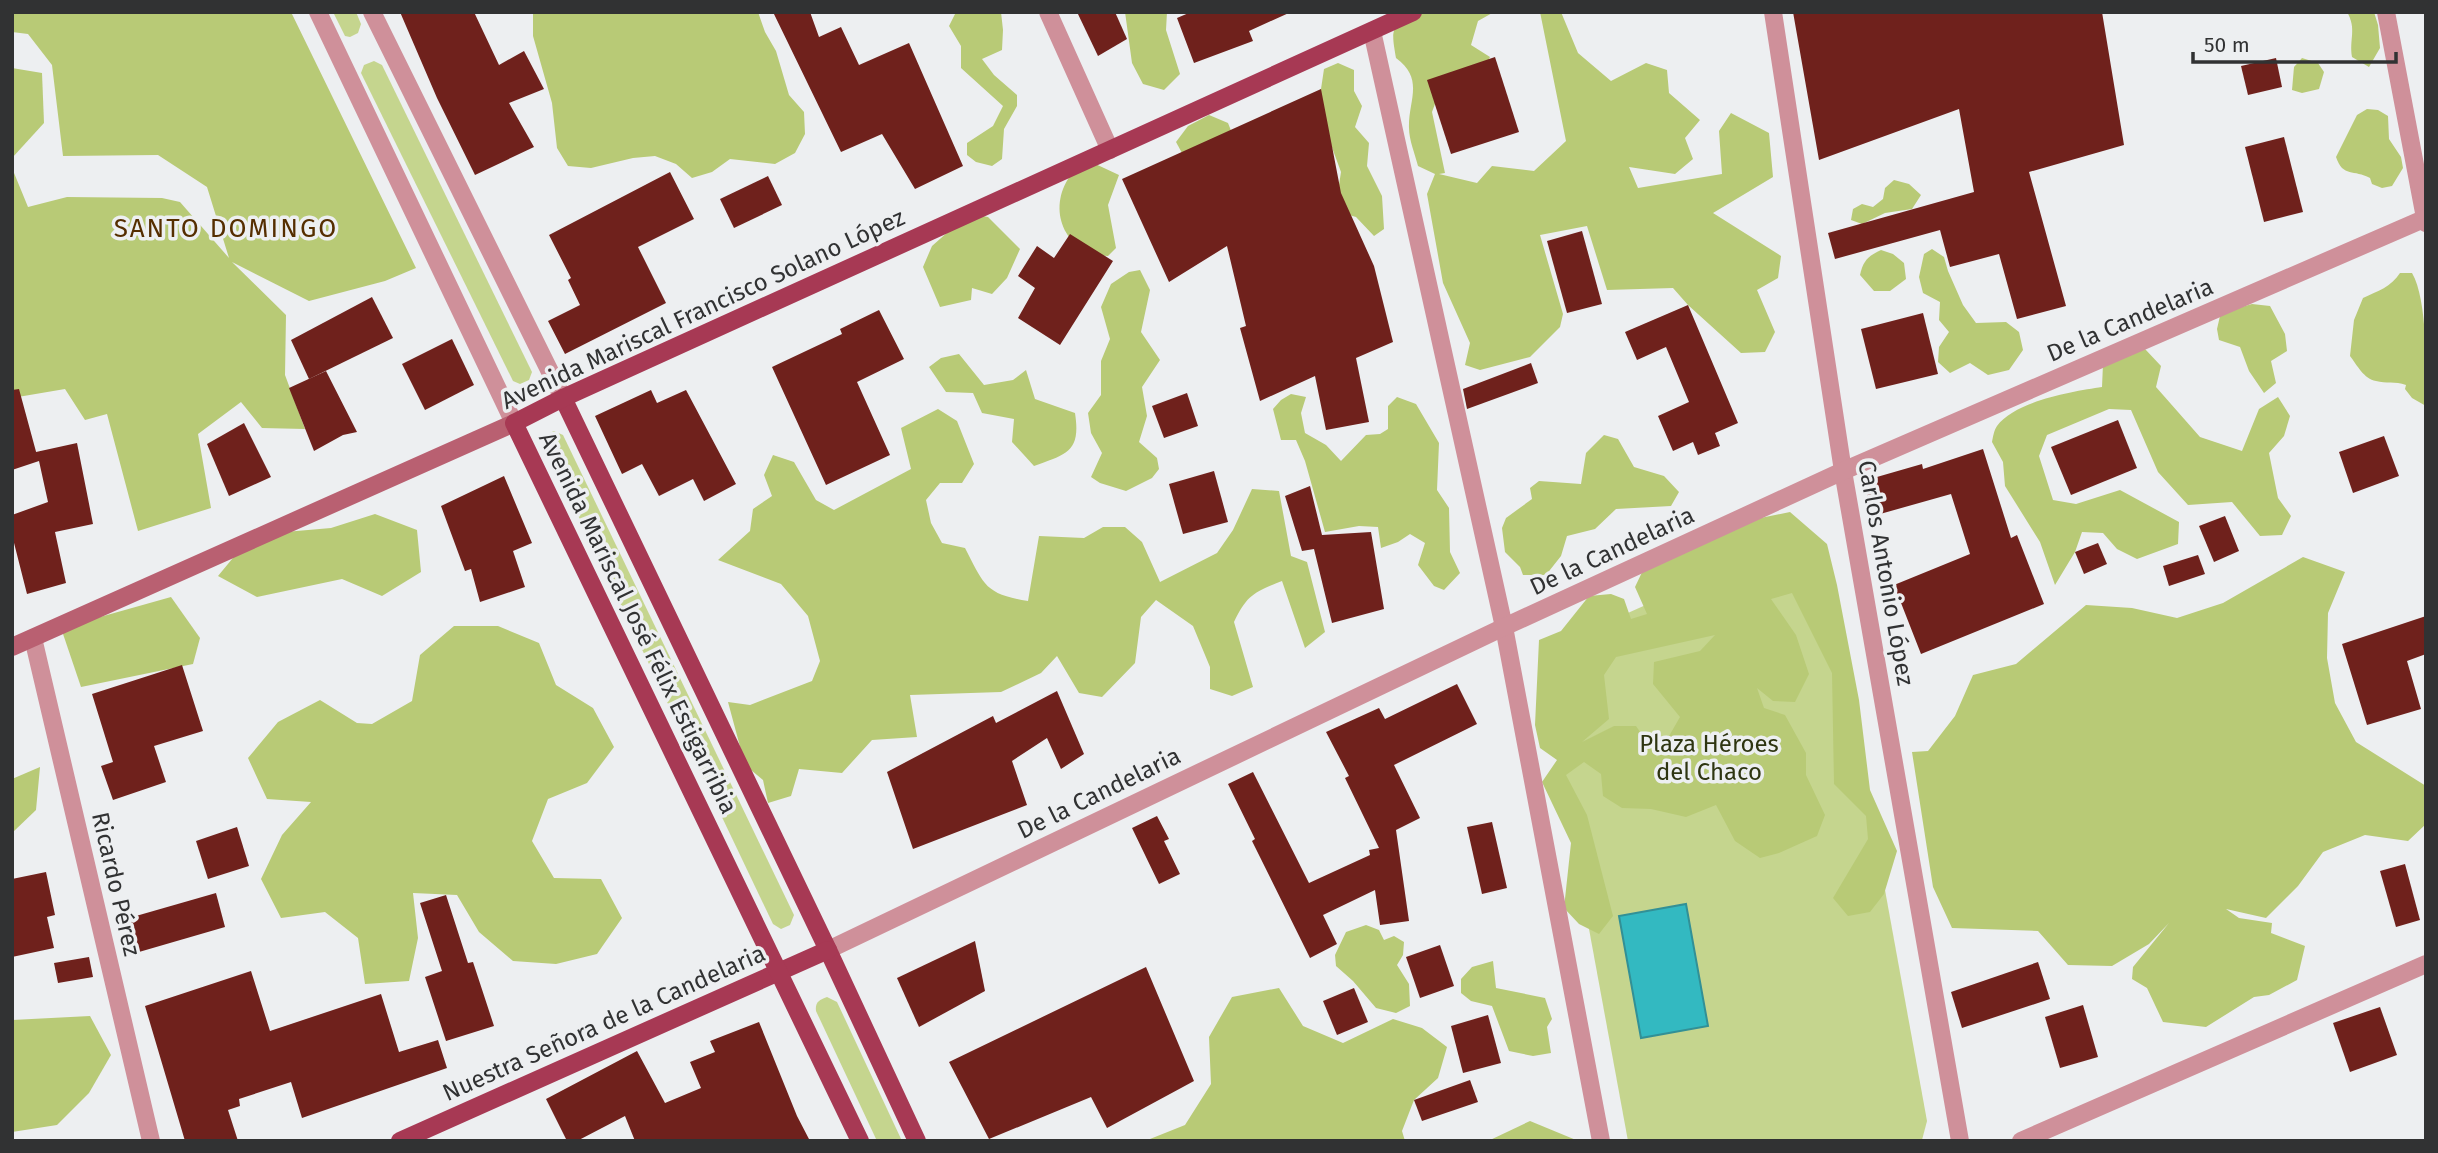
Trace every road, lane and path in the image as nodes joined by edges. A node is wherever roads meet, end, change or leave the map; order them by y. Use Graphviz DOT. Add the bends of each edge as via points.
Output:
graph roads {
  1 [pos="318,12"];
  2 [pos="372,12"];
  3 [pos="1048,12"];
  4 [pos="1413,12"];
  5 [pos="1773,12"];
  6 [pos="2386,12"];
  7 [pos="1372,31"];
  8 [pos="1110,150"];
  9 [pos="2425,220"];
  10 [pos="563,398"];
  11 [pos="514,423"];
  12 [pos="1843,471"];
  13 [pos="1504,627"];
  14 [pos="33,638"];
  15 [pos="12,648"];
  16 [pos="828,950"];
  17 [pos="2426,964"];
  18 [pos="780,972"];
  19 [pos="150,1141"];
  20 [pos="400,1141"];
  21 [pos="860,1141"];
  22 [pos="917,1141"];
  23 [pos="1601,1141"];
  24 [pos="1960,1141"];
  25 [pos="2021,1141"];
  1 -- 11 [label="street, Avenida Mariscal José Félix Estigarribia"];
  2 -- 10 [label="street, Avenida Mariscal José Félix Estigarribia"];
  3 -- 8 [label="street"];
  4 -- 7 [label="main road, Avenida Mariscal Francisco Solano López"];
  5 -- 12 [label="street, Carlos Antonio López"];
  6 -- 9 [label="street"];
  7 -- 8 [label="main road, Avenida Mariscal Francisco Solano López"];
  7 -- 13 [label="street"];
  8 -- 10 [label="main road, Avenida Mariscal Francisco Solano López"];
  9 -- 12 [label="street, De la Candelaria"];
  10 -- 11 [label="main road, Avenida Mariscal Francisco Solano López"];
  10 -- 16 [label="main road"];
  11 -- 14 [label="street, Avenida Mariscal Francisco Solano López"];
  11 -- 18 [label="main road, Avenida Mariscal José Félix Estigarribia"];
  12 -- 13 [label="street, De la Candelaria"];
  12 -- 24 [label="street, Carlos Antonio López"];
  13 -- 16 [label="street, De la Candelaria"];
  13 -- 23 [label="street"];
  14 -- 15 [label="street, Avenida Mariscal Francisco Solano López"];
  14 -- 19 [label="street, Ricardo Pérez"];
  16 -- 18 [label="main road, Nuestra Señora de la Candelaria"];
  16 -- 22 [label="main road"];
  17 -- 25 [label="street"];
  18 -- 20 [label="main road, Nuestra Señora de la Candelaria"];
  18 -- 21 [label="main road, Avenida Mariscal José Félix Estigarribia"];
}
